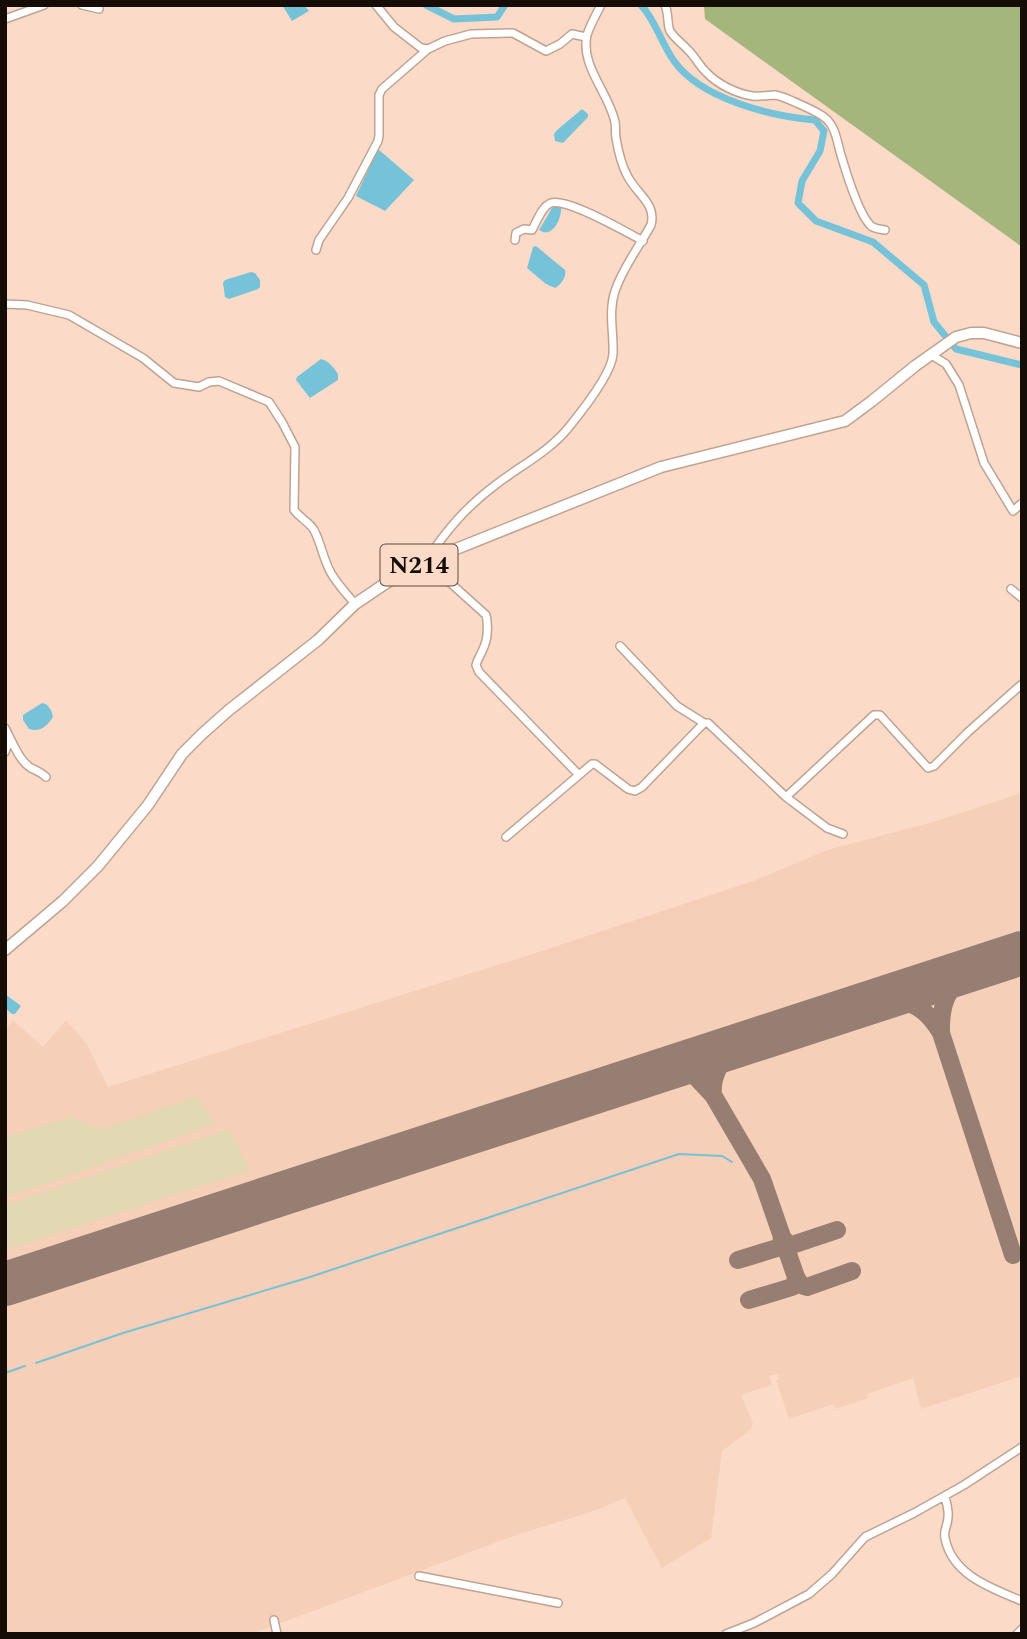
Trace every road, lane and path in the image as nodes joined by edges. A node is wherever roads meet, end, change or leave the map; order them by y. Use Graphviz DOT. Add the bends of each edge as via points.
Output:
graph roads {
  1 [pos="44,5"];
  2 [pos="82,5"];
  3 [pos="376,5"];
  4 [pos="601,5"];
  5 [pos="665,5"];
  6 [pos="99,9"];
  7 [pos="5,19"];
  8 [pos="586,37"];
  9 [pos="428,49"];
  10 [pos="885,230"];
  11 [pos="515,240"];
  12 [pos="643,241"];
  13 [pos="316,250"];
  14 [pos="5,304"];
  15 [pos="1022,343"];
  16 [pos="935,351"];
  17 [pos="1022,503"];
  18 [pos="426,561"];
  19 [pos="1011,589"];
  20 [pos="1022,598"];
  21 [pos="355,604"];
  22 [pos="620,646"];
  23 [pos="1022,684"];
  24 [pos="704,723"];
  25 [pos="5,729"];
  26 [pos="10,738"];
  27 [pos="5,752"];
  28 [pos="579,775"];
  29 [pos="47,777"];
  30 [pos="786,797"];
  31 [pos="843,834"];
  32 [pos="506,837"];
  33 [pos="5,950"];
  34 [pos="1022,1447"];
  35 [pos="945,1496"];
  36 [pos="419,1576"];
  37 [pos="1022,1601"];
  38 [pos="558,1603"];
  39 [pos="274,1620"];
  40 [pos="1022,1629"];
  41 [pos="277,1634"];
  42 [pos="726,1634"];
  43 [pos="1017,1634"];
  1 -- 7 [label="street"];
  2 -- 6 [label="street"];
  3 -- 9 [label="street" via="394,27"];
  4 -- 8 [label="street"];
  5 -- 10 [label="street" via="671,32 714,79 751,96 785,97 825,117 864,214 875,229"];
  8 -- 9 [label="street" via="572,34 546,51 513,33 471,34"];
  8 -- 12 [label="street" via="589,62 615,121 625,172 652,209 653,219"];
  9 -- 13 [label="street" via="382,89 378,141"];
  11 -- 12 [label="street" via="516,233 533,230 545,207 553,202 590,213"];
  12 -- 18 [label="street" via="615,291 613,355 606,376 559,439 479,498 447,529"];
  14 -- 21 [label="street" via="69,315 143,358 174,383 199,387 219,381 269,402 295,447 294,510 311,526 332,576"];
  15 -- 16 [label="highway, N214" via="971,333"];
  16 -- 17 [label="street" via="959,385 984,463 1013,511"];
  16 -- 18 [label="highway, N214" via="845,421 661,467"];
  18 -- 21 [label="highway, N214"];
  18 -- 28 [label="street" via="486,615 486,643 476,665 480,673"];
  19 -- 20 [label="street"];
  21 -- 33 [label="highway, N214" via="202,734 98,866"];
  22 -- 24 [label="street" via="677,706"];
  23 -- 30 [label="street" via="934,766 928,768 880,715 874,715"];
  24 -- 28 [label="street" via="635,791 595,764"];
  24 -- 30 [label="street"];
  25 -- 26 [label="street"];
  26 -- 27 [label="street"];
  26 -- 29 [label="street" via="28,766"];
  28 -- 32 [label="street"];
  30 -- 31 [label="street" via="827,828"];
  34 -- 35 [label="street"];
  35 -- 37 [label="street" via="944,1536 962,1571"];
  35 -- 42 [label="street" via="865,1537 809,1594"];
  36 -- 38 [label="street"];
  39 -- 41 [label="street"];
  40 -- 43 [label="street"];
}
